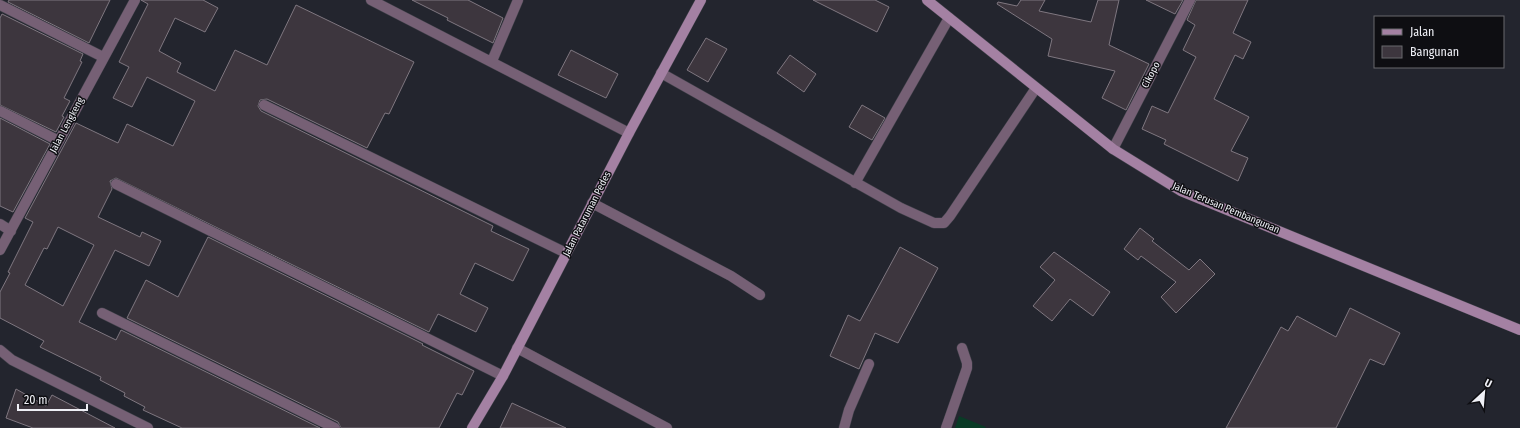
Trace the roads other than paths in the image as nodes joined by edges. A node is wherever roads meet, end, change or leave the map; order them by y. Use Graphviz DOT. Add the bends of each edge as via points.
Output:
graph roads {
  1 [pos="135,0"];
  2 [pos="371,0"];
  3 [pos="518,0"];
  4 [pos="701,0"];
  5 [pos="927,0"];
  6 [pos="1190,0"];
  7 [pos="385,3"];
  8 [pos="0,5"];
  9 [pos="949,18"];
  10 [pos="103,57"];
  11 [pos="492,61"];
  12 [pos="661,73"];
  13 [pos="1036,88"];
  14 [pos="264,105"];
  15 [pos="0,111"];
  16 [pos="629,133"];
  17 [pos="58,141"];
  18 [pos="1113,149"];
  19 [pos="855,183"];
  20 [pos="116,184"];
  21 [pos="592,203"];
  22 [pos="0,224"];
  23 [pos="11,231"];
  24 [pos="0,250"];
  25 [pos="566,253"];
  26 [pos="760,295"];
  27 [pos="102,313"];
  28 [pos="1520,330"];
  29 [pos="517,348"];
  30 [pos="962,348"];
  31 [pos="0,350"];
  32 [pos="869,364"];
  33 [pos="503,376"];
  34 [pos="148,428"];
  35 [pos="335,428"];
  36 [pos="472,428"];
  37 [pos="667,428"];
  38 [pos="844,428"];
  39 [pos="946,428"];
  1 -- 10 [label="street, Jalan Lengkeng"];
  2 -- 7 [label="street"];
  3 -- 11 [label="street"];
  4 -- 12 [label="street, Jalan Pataruman Pedes"];
  5 -- 9 [label="street, Jalan Terusan Pembangunan"];
  6 -- 18 [label="street, Cikopo"];
  7 -- 11 [label="street"];
  8 -- 10 [label="street"];
  9 -- 13 [label="street, Jalan Terusan Pembangunan"];
  9 -- 19 [label="street"];
  10 -- 17 [label="street, Jalan Lengkeng"];
  11 -- 16 [label="street"];
  12 -- 16 [label="street, Jalan Pataruman Pedes"];
  12 -- 19 [label="street"];
  13 -- 18 [label="street, Jalan Terusan Pembangunan"];
  13 -- 19 [label="street" via="944,223 934,223"];
  14 -- 25 [label="street"];
  15 -- 17 [label="street"];
  16 -- 21 [label="street, Jalan Pataruman Pedes"];
  17 -- 23 [label="street, Jalan Lengkeng"];
  18 -- 28 [label="street, Jalan Terusan Pembangunan" via="1180,191"];
  20 -- 33 [label="street"];
  21 -- 25 [label="street, Jalan Pataruman Pedes"];
  21 -- 26 [label="street" via="731,276"];
  22 -- 23 [label="street"];
  23 -- 24 [label="street, Jalan Lengkeng"];
  25 -- 29 [label="street, Jalan Pataruman Pedes"];
  27 -- 35 [label="street"];
  29 -- 33 [label="street, Jalan Pataruman Pedes"];
  29 -- 37 [label="street"];
  30 -- 39 [label="street" via="968,363 967,368"];
  31 -- 34 [label="street" via="12,360"];
  32 -- 38 [label="street"];
  33 -- 36 [label="street, Jalan Pataruman Pedes"];
}
